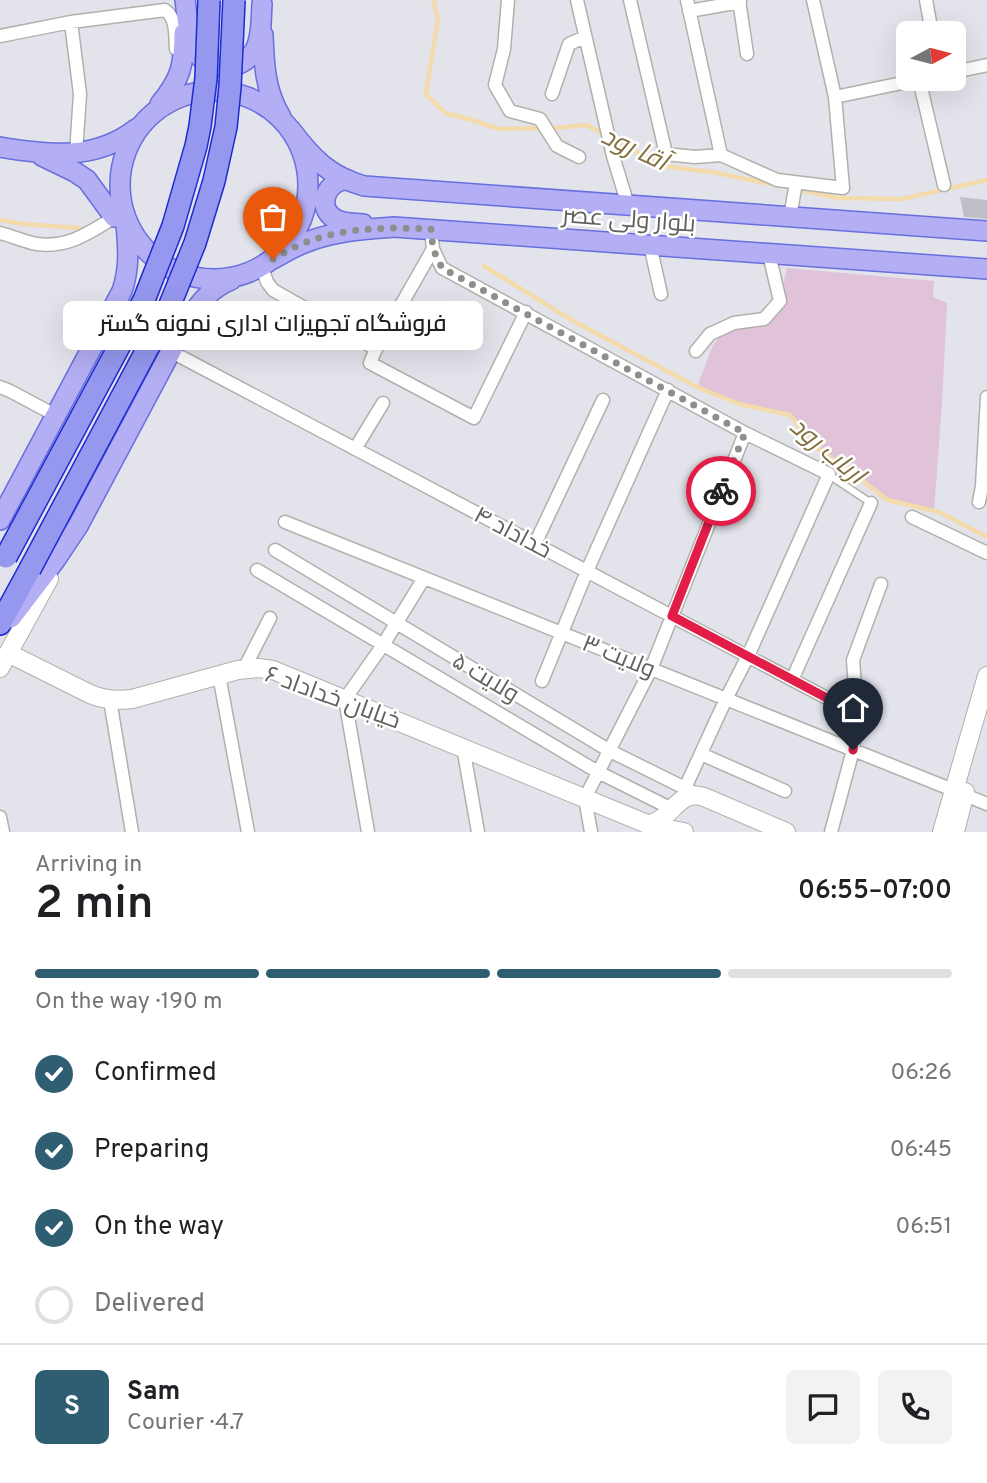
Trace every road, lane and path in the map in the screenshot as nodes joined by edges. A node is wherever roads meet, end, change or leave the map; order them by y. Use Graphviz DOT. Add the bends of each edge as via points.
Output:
graph roads {
  1 [pos="185,0"];
  2 [pos="209,0"];
  3 [pos="234,0"];
  4 [pos="508,0"];
  5 [pos="577,0"];
  6 [pos="630,0"];
  7 [pos="813,0"];
  8 [pos="926,0"];
  9 [pos="739,1"];
  10 [pos="262,2"];
  11 [pos="688,5"];
  12 [pos="930,21"];
  13 [pos="71,22"];
  14 [pos="0,36"];
  15 [pos="585,37"];
  16 [pos="747,54"];
  17 [pos="987,65"];
  18 [pos="966,69"];
  19 [pos="178,79"];
  20 [pos="896,84"];
  21 [pos="923,91"];
  22 [pos="552,94"];
  23 [pos="835,97"];
  24 [pos="147,119"];
  25 [pos="288,127"];
  26 [pos="0,147"];
  27 [pos="35,153"];
  28 [pos="76,153"];
  29 [pos="721,155"];
  30 [pos="579,157"];
  31 [pos="348,180"];
  32 [pos="944,185"];
  33 [pos="795,188"];
  34 [pos="628,205"];
  35 [pos="121,215"];
  36 [pos="789,217"];
  37 [pos="394,227"];
  38 [pos="431,229"];
  39 [pos="987,231"];
  40 [pos="0,233"];
  41 [pos="650,245"];
  42 [pos="433,249"];
  43 [pos="769,254"];
  44 [pos="268,263"];
  45 [pos="987,270"];
  46 [pos="242,276"];
  47 [pos="661,294"];
  48 [pos="117,300"];
  49 [pos="526,312"];
  50 [pos="186,323"];
  51 [pos="376,349"];
  52 [pos="170,351"];
  53 [pos="696,351"];
  54 [pos="0,387"];
  55 [pos="668,390"];
  56 [pos="987,397"];
  57 [pos="603,400"];
  58 [pos="383,403"];
  59 [pos="57,416"];
  60 [pos="745,433"];
  61 [pos="355,449"];
  62 [pos="829,474"];
  63 [pos="979,502"];
  64 [pos="871,503"];
  65 [pos="912,517"];
  66 [pos="0,520"];
  67 [pos="285,522"];
  68 [pos="78,526"];
  69 [pos="535,544"];
  70 [pos="275,550"];
  71 [pos="987,553"];
  72 [pos="3,563"];
  73 [pos="257,570"];
  74 [pos="587,571"];
  75 [pos="424,578"];
  76 [pos="881,584"];
  77 [pos="672,616"];
  78 [pos="270,618"];
  79 [pos="0,624"];
  80 [pos="397,624"];
  81 [pos="0,633"];
  82 [pos="562,633"];
  83 [pos="383,645"];
  84 [pos="748,656"];
  85 [pos="4,661"];
  86 [pos="244,669"];
  87 [pos="651,669"];
  88 [pos="219,675"];
  89 [pos="987,676"];
  90 [pos="792,680"];
  91 [pos="542,681"];
  92 [pos="345,699"];
  93 [pos="726,699"];
  94 [pos="110,700"];
  95 [pos="857,714"];
  96 [pos="987,715"];
  97 [pos="463,747"];
  98 [pos="853,750"];
  99 [pos="610,751"];
  100 [pos="701,754"];
  101 [pos="598,772"];
  102 [pos="785,791"];
  103 [pos="693,792"];
  104 [pos="959,792"];
  105 [pos="585,798"];
  106 [pos="987,804"];
  107 [pos="672,809"];
  108 [pos="0,817"];
  109 [pos="651,825"];
  110 [pos="3,832"];
  111 [pos="132,832"];
  112 [pos="248,832"];
  113 [pos="368,832"];
  114 [pos="478,832"];
  115 [pos="591,832"];
  116 [pos="685,832"];
  117 [pos="786,832"];
  118 [pos="831,832"];
  119 [pos="942,832"];
  120 [pos="955,832"];
  1 -- 10 [label="main road" via="196,52 207,63 222,67 245,61 255,49"];
  1 -- 19 [label="main road"];
  2 -- 72 [label="highway, bridge" via="200,126 173,226 144,300"];
  3 -- 79 [label="highway, bridge" via="226,127 195,243 177,291 133,379"];
  4 -- 30 [label="street" via="495,85 510,111 540,119 557,146"];
  5 -- 15 [label="street"];
  6 -- 29 [label="street" via="666,154"];
  7 -- 23 [label="street"];
  8 -- 12 [label="street"];
  9 -- 11 [label="street"];
  9 -- 16 [label="street"];
  10 -- 25 [label="main road" via="265,74 272,100"];
  11 -- 29 [label="street"];
  13 -- 14 [label="street"];
  13 -- 19 [label="street" via="165,10 174,22"];
  13 -- 28 [label="street" via="80,94"];
  15 -- 22 [label="street" via="569,44"];
  15 -- 34 [label="street"];
  17 -- 18 [label="street"];
  19 -- 24 [label="main road"];
  20 -- 23 [label="street"];
  21 -- 32 [label="street"];
  23 -- 33 [label="street" via="843,188"];
  24 -- 25 [label="main road" via="183,96 221,91 257,101"];
  24 -- 28 [label="main road" via="125,138"];
  24 -- 35 [label="main road" via="122,164"];
  25 -- 31 [label="main road, بلوار ولی عصر" via="317,162"];
  25 -- 44 [label="main road" via="306,163 308,198 296,232"];
  26 -- 27 [label="main road"];
  27 -- 28 [label="main road"];
  27 -- 35 [label="main road" via="87,180"];
  29 -- 33 [label="street"];
  31 -- 34 [label="main road, بلوار ولی عصر" via="372,187"];
  31 -- 37 [label="main road" via="335,182 328,190 324,200 329,215 340,221"];
  33 -- 36 [label="street"];
  34 -- 36 [label="main road, بلوار ولی عصر"];
  35 -- 40 [label="street" via="87,235 56,244 37,244"];
  35 -- 46 [label="main road" via="141,245 171,269 206,280"];
  35 -- 48 [label="main road" via="129,253"];
  36 -- 39 [label="main road, بلوار ولی عصر"];
  37 -- 38 [label="main road, بلوار ولی عصر"];
  37 -- 44 [label="main road, بلوار ولی عصر" via="313,240"];
  38 -- 41 [label="main road, بلوار ولی عصر"];
  38 -- 42 [label="street"];
  41 -- 43 [label="main road, بلوار ولی عصر"];
  41 -- 47 [label="street"];
  42 -- 49 [label="street" via="442,268"];
  42 -- 51 [label="street"];
  43 -- 45 [label="main road, بلوار ولی عصر"];
  43 -- 53 [label="street" via="780,301 764,319 734,323 710,334"];
  44 -- 46 [label="main road"];
  44 -- 51 [label="street" via="267,282 272,290"];
  46 -- 50 [label="main road" via="214,288"];
  48 -- 50 [label="main road" via="138,281 163,279 183,296"];
  48 -- 59 [label="main road"];
  49 -- 51 [label="street" via="474,418 370,363"];
  49 -- 55 [label="street"];
  50 -- 52 [label="main road"];
  52 -- 61 [label="street, خداداد ۴"];
  52 -- 68 [label="main road"];
  54 -- 59 [label="street"];
  55 -- 60 [label="street"];
  55 -- 74 [label="street"];
  56 -- 63 [label="street"];
  57 -- 69 [label="street"];
  58 -- 61 [label="street"];
  59 -- 66 [label="main road"];
  60 -- 62 [label="street"];
  60 -- 77 [label="street"];
  61 -- 69 [label="street, خداداد ۴"];
  62 -- 64 [label="lane"];
  62 -- 84 [label="street"];
  64 -- 90 [label="street"];
  65 -- 71 [label="street"];
  67 -- 75 [label="street, ولایت ۳"];
  68 -- 81 [label="main road"];
  68 -- 85 [label="main road"];
  69 -- 74 [label="street, خداداد ۴"];
  70 -- 80 [label="street, ولایت ۵"];
  73 -- 83 [label="street, ولایت ۵"];
  74 -- 77 [label="street, خداداد ۴"];
  74 -- 82 [label="street"];
  75 -- 80 [label="street"];
  75 -- 82 [label="street, ولایت ۳"];
  76 -- 95 [label="street" via="853,660"];
  77 -- 84 [label="street, خداداد ۴"];
  77 -- 87 [label="street"];
  78 -- 86 [label="street"];
  80 -- 83 [label="street"];
  80 -- 99 [label="street, ولایت ۵"];
  82 -- 87 [label="street, ولایت ۳"];
  82 -- 91 [label="street"];
  83 -- 92 [label="street"];
  83 -- 101 [label="street, ولایت ۵"];
  84 -- 90 [label="street, خداداد ۴"];
  84 -- 93 [label="street"];
  85 -- 94 [label="main road, خیابان خداداد ۶"];
  86 -- 88 [label="main road, خیابان خداداد ۶"];
  86 -- 92 [label="main road, خیابان خداداد ۶" via="281,672"];
  87 -- 93 [label="street, ولایت ۳"];
  87 -- 99 [label="street"];
  88 -- 94 [label="main road, خیابان خداداد ۶" via="132,699"];
  88 -- 112 [label="street"];
  89 -- 104 [label="main road"];
  90 -- 95 [label="street, خداداد ۴"];
  92 -- 97 [label="main road, خیابان خداداد ۶"];
  92 -- 113 [label="street"];
  93 -- 98 [label="street, ولایت ۳"];
  93 -- 100 [label="street"];
  94 -- 111 [label="street"];
  95 -- 98 [label="street"];
  96 -- 104 [label="main road"];
  97 -- 105 [label="main road, خیابان خداداد ۶"];
  97 -- 114 [label="street"];
  98 -- 104 [label="street, ولایت ۳"];
  98 -- 118 [label="street"];
  99 -- 101 [label="street"];
  99 -- 103 [label="street, ولایت ۵"];
  100 -- 102 [label="street"];
  100 -- 103 [label="street"];
  101 -- 105 [label="street"];
  101 -- 107 [label="street, ولایت ۵"];
  103 -- 107 [label="main road"];
  103 -- 117 [label="main road"];
  104 -- 106 [label="street, ولایت ۳"];
  104 -- 119 [label="main road"];
  104 -- 120 [label="main road"];
  105 -- 109 [label="main road, خیابان خداداد ۶"];
  105 -- 115 [label="street"];
  107 -- 109 [label="main road"];
  107 -- 116 [label="main road"];
  108 -- 110 [label="street"];
  109 -- 116 [label="main road, خیابان خداداد ۶"];
}
